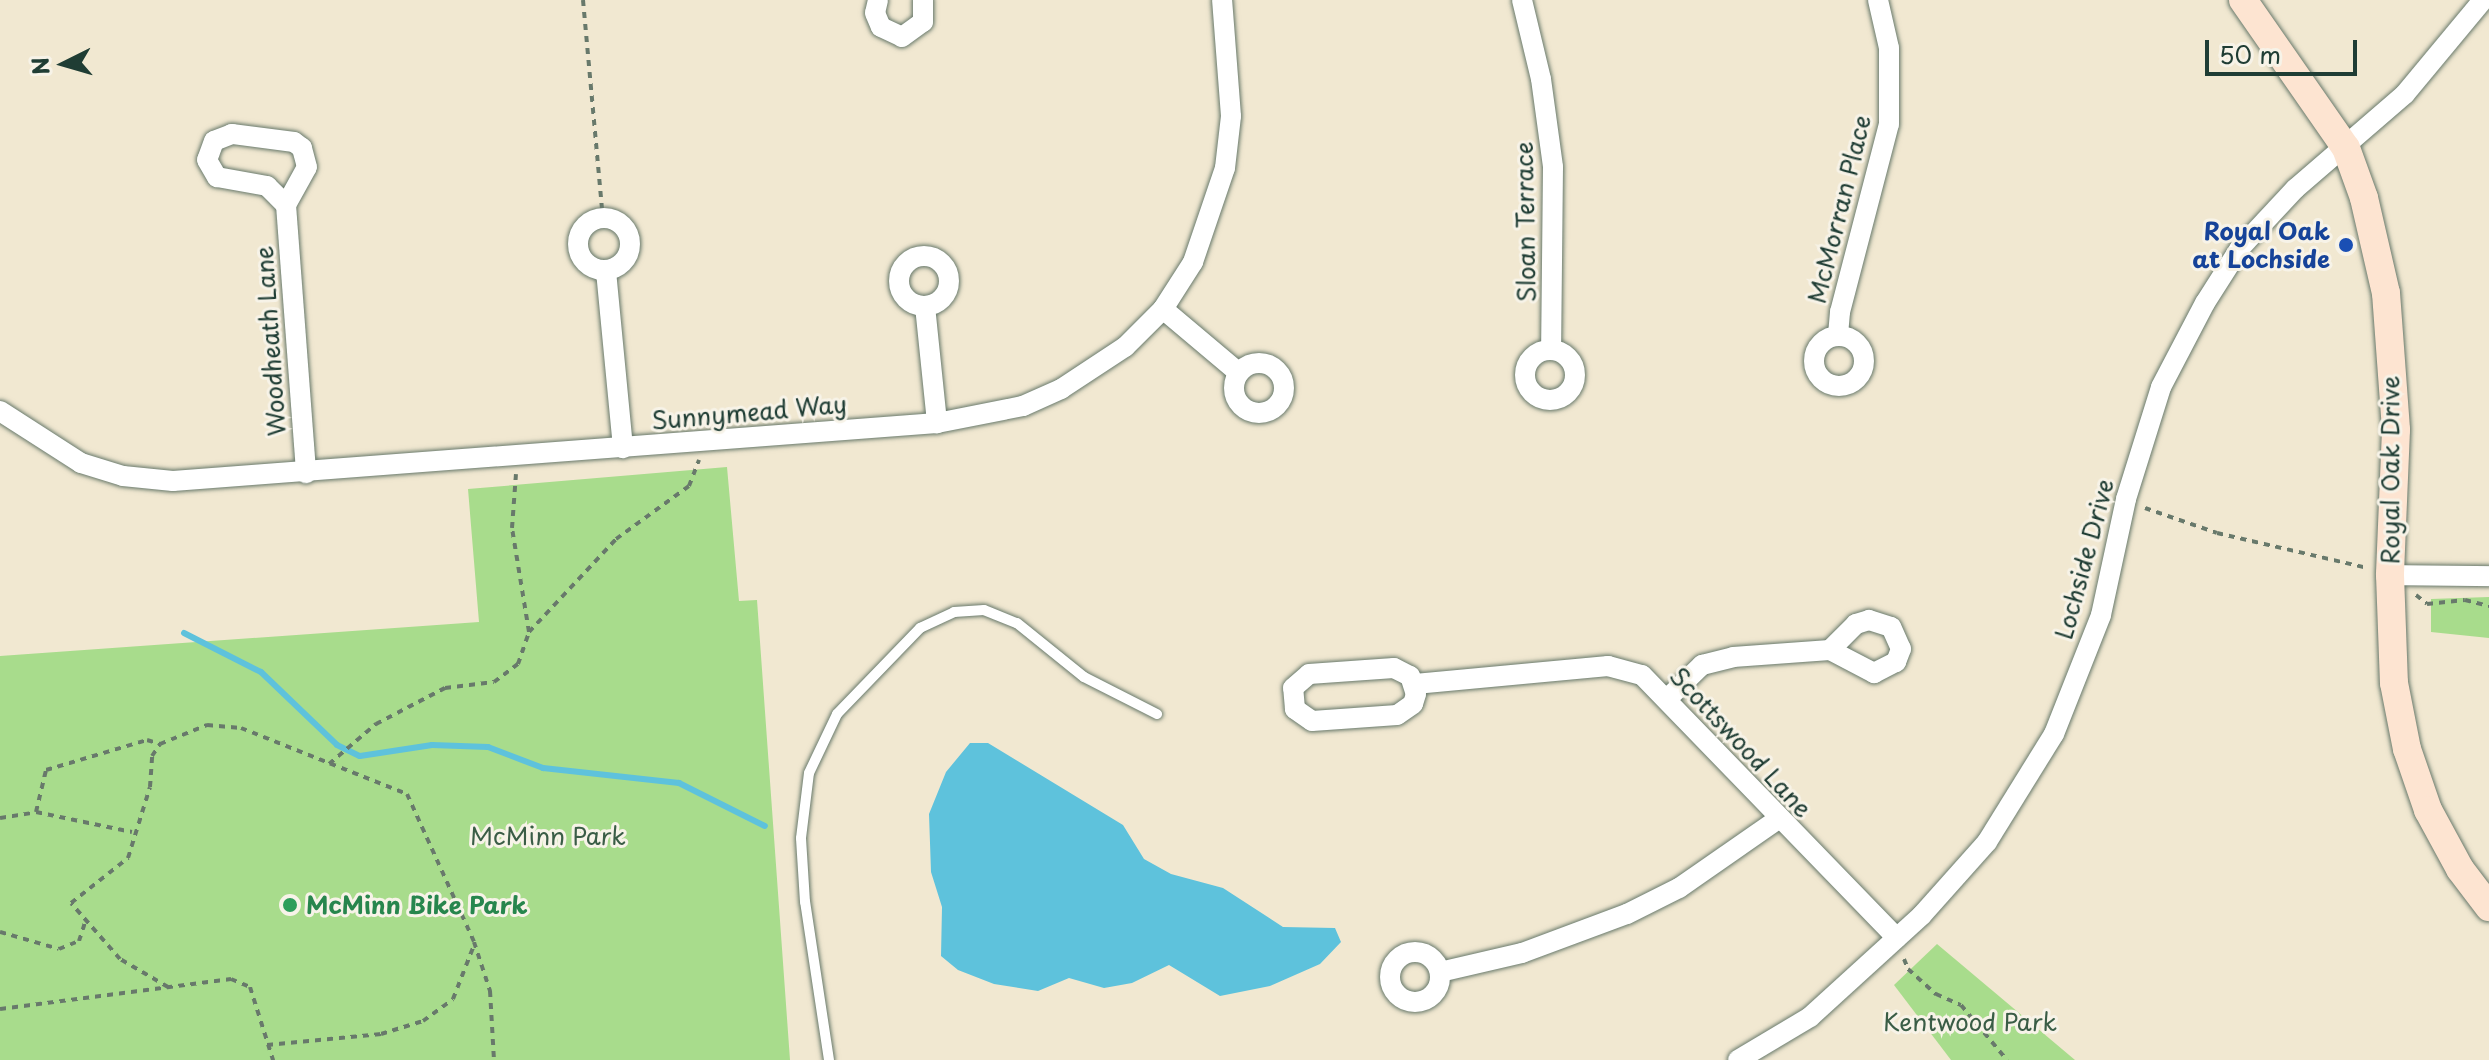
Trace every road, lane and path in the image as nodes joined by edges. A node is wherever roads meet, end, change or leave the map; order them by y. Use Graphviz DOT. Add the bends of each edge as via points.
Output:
graph roads {
  1 [pos="583,0"];
  2 [pos="878,0"];
  3 [pos="923,0"];
  4 [pos="1222,0"];
  5 [pos="1522,0"];
  6 [pos="1878,0"];
  7 [pos="2243,0"];
  8 [pos="2483,0"];
  9 [pos="2346,148"];
  10 [pos="286,205"];
  11 [pos="603,218"];
  12 [pos="606,271"];
  13 [pos="925,306"];
  14 [pos="1163,309"];
  15 [pos="1838,335"];
  16 [pos="1551,350"];
  17 [pos="1239,373"];
  18 [pos="0,411"];
  19 [pos="937,423"];
  20 [pos="700,442"];
  21 [pos="623,448"];
  22 [pos="517,457"];
  23 [pos="306,473"];
  24 [pos="2126,499"];
  25 [pos="2390,575"];
  26 [pos="2489,576"];
  27 [pos="529,632"];
  28 [pos="1830,650"];
  29 [pos="1415,684"];
  30 [pos="1667,699"];
  31 [pos="1157,714"];
  32 [pos="160,744"];
  33 [pos="329,764"];
  34 [pos="36,812"];
  35 [pos="0,818"];
  36 [pos="1777,820"];
  37 [pos="132,832"];
  38 [pos="2489,907"];
  39 [pos="85,922"];
  40 [pos="0,932"];
  41 [pos="1897,938"];
  42 [pos="474,942"];
  43 [pos="1440,972"];
  44 [pos="168,987"];
  45 [pos="0,1009"];
  46 [pos="267,1045"];
  47 [pos="273,1060"];
  48 [pos="494,1060"];
  49 [pos="829,1060"];
  50 [pos="1738,1060"];
  51 [pos="2007,1060"];
  1 -- 11 [label="path"];
  2 -- 3 [label="street" via="875,13 881,27 902,37 923,22"];
  4 -- 14 [label="street, Sunnymead Way" via="1231,116 1225,168 1193,262"];
  5 -- 16 [label="street, Sloan Terrace" via="1541,79 1553,167"];
  6 -- 15 [label="street, McMorran Place" via="1889,48 1889,124"];
  7 -- 9 [label="main road, Royal Oak Drive"];
  8 -- 9 [label="street, Lochside Drive" via="2405,94"];
  9 -- 24 [label="street, Lochside Drive" via="2295,189 2240,248 2205,303 2161,387"];
  9 -- 25 [label="main road, Royal Oak Drive" via="2386,293 2396,430"];
  10 -- 10 [label="street" via="307,167 302,148 294,142 232,134 214,141 207,160 217,177 267,186"];
  10 -- 23 [label="street, Woodheath Lane"];
  11 -- 12 [label="street" via="620,223 630,238 623,263"];
  11 -- 12 [label="street" via="587,224 577,247 591,267"];
  12 -- 21 [label="street"];
  13 -- 19 [label="street"];
  14 -- 17 [label="street"];
  14 -- 19 [label="street, Sunnymead Way" via="1125,347 1061,389 982,418"];
  18 -- 23 [label="street, Sunnymead Way" via="81,463 123,476 173,481"];
  19 -- 20 [label="street, Sunnymead Way"];
  20 -- 21 [label="street, Sunnymead Way"];
  20 -- 27 [label="path" via="698,473 689,486 616,539"];
  21 -- 22 [label="street, Sunnymead Way"];
  22 -- 23 [label="street, Sunnymead Way"];
  22 -- 27 [label="path" via="512,528"];
  24 -- 25 [label="path" via="2187,525"];
  24 -- 41 [label="street, Lochside Drive" via="2101,615 2054,734 1987,842"];
  25 -- 26 [label="street"];
  25 -- 38 [label="main road, Royal Oak Drive" via="2394,683 2407,749 2428,810 2460,869"];
  27 -- 33 [label="path" via="518,664 504,676 482,686 445,688 376,724"];
  28 -- 30 [label="street" via="1733,657 1702,665"];
  29 -- 29 [label="street, Scottswood Lane" via="1394,668 1309,674 1293,688 1292,699 1295,709 1312,721 1397,715 1413,704"];
  29 -- 30 [label="street, Scottswood Lane" via="1608,666 1642,675"];
  30 -- 36 [label="street, Scottswood Lane"];
  31 -- 49 [label="lane" via="1084,677 1017,623 984,610 954,612 920,628 837,714 809,773 801,838 805,902"];
  32 -- 33 [label="path" via="171,736 221,724 288,743"];
  32 -- 34 [label="path" via="147,740 46,770"];
  32 -- 37 [label="path"];
  33 -- 42 [label="path" via="407,794"];
  34 -- 35 [label="path"];
  34 -- 37 [label="path"];
  36 -- 41 [label="street, Scottswood Lane"];
  36 -- 43 [label="street" via="1679,888 1627,914 1522,953"];
  37 -- 39 [label="path" via="128,858 71,903"];
  39 -- 40 [label="path" via="79,941 66,948"];
  39 -- 44 [label="path" via="120,959"];
  41 -- 50 [label="street, Lochside Drive" via="1810,1017"];
  41 -- 51 [label="path" via="1908,969 1936,994 1961,1005"];
  42 -- 46 [label="path" via="453,999 423,1021 381,1034"];
  42 -- 48 [label="path" via="490,991"];
  44 -- 45 [label="path"];
  44 -- 46 [label="path" via="231,979 244,983"];
  46 -- 47 [label="path"];
}
